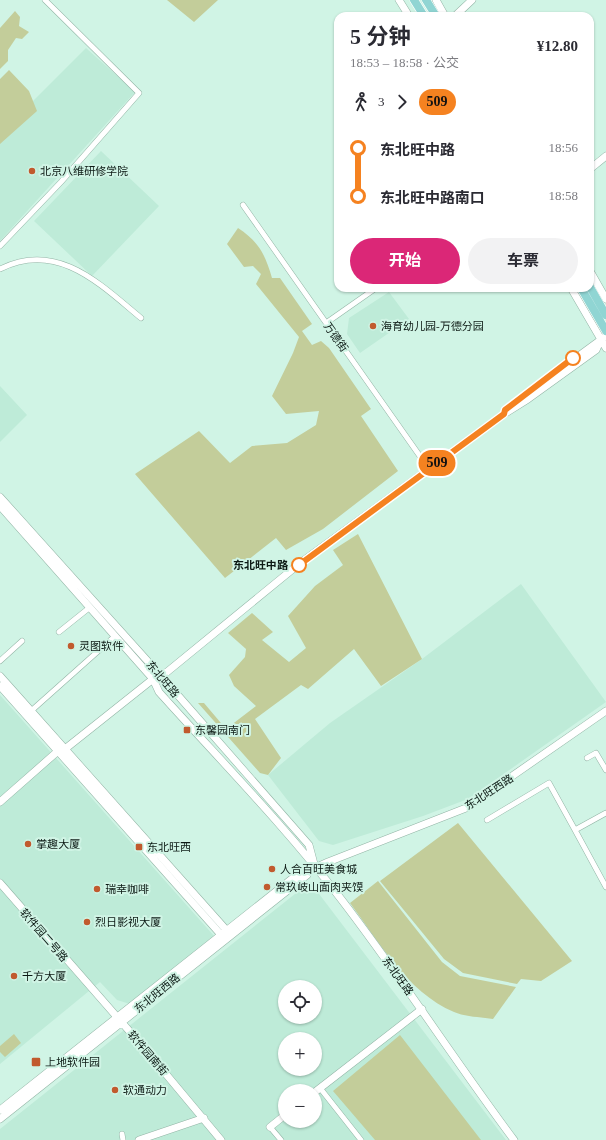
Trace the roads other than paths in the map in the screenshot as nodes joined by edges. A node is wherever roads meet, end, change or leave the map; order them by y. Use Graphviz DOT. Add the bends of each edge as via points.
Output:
graph roads {
  1 [pos="45,0"];
  2 [pos="399,0"];
  3 [pos="414,0"];
  4 [pos="426,0"];
  5 [pos="436,0"];
  6 [pos="472,0"];
  7 [pos="406,12"];
  8 [pos="422,12"];
  9 [pos="434,12"];
  10 [pos="444,12"];
  11 [pos="458,12"];
  12 [pos="606,156"];
  13 [pos="594,165"];
  14 [pos="243,205"];
  15 [pos="0,246"];
  16 [pos="0,269"];
  17 [pos="594,280"];
  18 [pos="594,291"];
  19 [pos="370,292"];
  20 [pos="574,292"];
  21 [pos="583,292"];
  22 [pos="602,300"];
  23 [pos="606,315"];
  24 [pos="141,318"];
  25 [pos="326,324"];
  26 [pos="606,331"];
  27 [pos="603,337"];
  28 [pos="606,348"];
  29 [pos="429,469"];
  30 [pos="0,497"];
  31 [pos="0,506"];
  32 [pos="88,608"];
  33 [pos="59,632"];
  34 [pos="114,637"];
  35 [pos="22,641"];
  36 [pos="0,660"];
  37 [pos="0,676"];
  38 [pos="161,676"];
  39 [pos="153,680"];
  40 [pos="0,686"];
  41 [pos="31,711"];
  42 [pos="606,711"];
  43 [pos="62,750"];
  44 [pos="587,758"];
  45 [pos="606,770"];
  46 [pos="0,802"];
  47 [pos="606,813"];
  48 [pos="486,820"];
  49 [pos="575,830"];
  50 [pos="315,868"];
  51 [pos="0,883"];
  52 [pos="606,887"];
  53 [pos="226,935"];
  54 [pos="422,1009"];
  55 [pos="119,1019"];
  56 [pos="322,1086"];
  57 [pos="322,1096"];
  58 [pos="0,1110"];
  59 [pos="204,1118"];
  60 [pos="0,1119"];
  61 [pos="278,1121"];
  62 [pos="270,1127"];
  63 [pos="122,1134"];
  64 [pos="123,1140"];
  65 [pos="139,1140"];
  66 [pos="221,1140"];
  67 [pos="281,1140"];
  68 [pos="361,1140"];
  69 [pos="514,1140"];
  1 -- 15 [label="street" via="139,93 61,182"];
  2 -- 7 [label="street"];
  3 -- 8 [label="main road"];
  4 -- 9 [label="main road"];
  5 -- 10 [label="street"];
  6 -- 11 [label="street"];
  12 -- 13 [label="street"];
  14 -- 25 [label="street, 万德街"];
  16 -- 24 [label="street" via="27,260 49,260 71,266 89,275"];
  17 -- 22 [label="street"];
  18 -- 22 [label="main road"];
  19 -- 25 [label="street"];
  20 -- 27 [label="street"];
  21 -- 26 [label="main road"];
  22 -- 23 [label="main road"];
  25 -- 29 [label="street, 万德街"];
  27 -- 28 [label="street"];
  27 -- 29 [label="street"];
  29 -- 38 [label="street" via="299,564"];
  30 -- 38 [label="street, 东北旺路"];
  31 -- 32 [label="street, 东北旺路"];
  32 -- 33 [label="street"];
  32 -- 34 [label="street, 东北旺路"];
  34 -- 39 [label="street, 东北旺路"];
  34 -- 41 [label="street"];
  35 -- 36 [label="street"];
  37 -- 41 [label="street"];
  38 -- 39 [label="street"];
  38 -- 50 [label="street, 东北旺路" via="309,845"];
  39 -- 43 [label="street"];
  39 -- 50 [label="street, 东北旺路" via="159,692"];
  40 -- 43 [label="street"];
  41 -- 43 [label="street"];
  42 -- 50 [label="street, 东北旺西路" via="466,808"];
  43 -- 46 [label="street"];
  43 -- 53 [label="street"];
  44 -- 45 [label="street" via="596,753"];
  47 -- 49 [label="street"];
  48 -- 49 [label="street" via="549,783"];
  49 -- 52 [label="street"];
  50 -- 53 [label="street, 东北旺西路"];
  50 -- 54 [label="street, 东北旺路"];
  51 -- 55 [label="street, 软件园二号路"];
  53 -- 55 [label="street, 东北旺西路"];
  54 -- 56 [label="street"];
  54 -- 69 [label="street, 东北旺路" via="475,1088"];
  55 -- 58 [label="street, 东北旺西路"];
  55 -- 59 [label="street, 软件园南街"];
  55 -- 60 [label="street, 东北旺西路"];
  57 -- 68 [label="street"];
  59 -- 65 [label="street"];
  59 -- 66 [label="street, 软件园南街"];
  61 -- 62 [label="street"];
  62 -- 67 [label="street"];
  63 -- 64 [label="street"];
}
